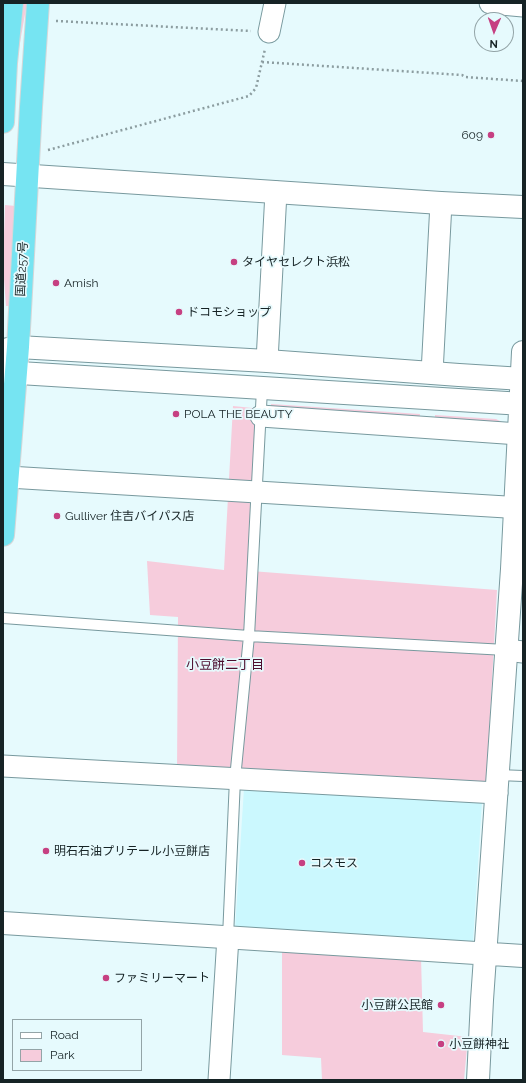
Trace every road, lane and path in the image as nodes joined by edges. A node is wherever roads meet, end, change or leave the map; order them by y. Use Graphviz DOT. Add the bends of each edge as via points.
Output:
graph roads {
  1 [pos="12,3"];
  2 [pos="38,3"];
  3 [pos="275,3"];
  4 [pos="490,3"];
  5 [pos="523,6"];
  6 [pos="52,20"];
  7 [pos="269,32"];
  8 [pos="262,62"];
  9 [pos="5,63"];
  10 [pos="523,81"];
  11 [pos="3,122"];
  12 [pos="44,151"];
  13 [pos="3,174"];
  14 [pos="27,176"];
  15 [pos="276,192"];
  16 [pos="441,203"];
  17 [pos="523,207"];
  18 [pos="11,349"];
  19 [pos="523,352"];
  20 [pos="267,361"];
  21 [pos="10,372"];
  22 [pos="432,373"];
  23 [pos="522,379"];
  24 [pos="262,389"];
  25 [pos="522,404"];
  26 [pos="261,416"];
  27 [pos="519,434"];
  28 [pos="8,477"];
  29 [pos="256,492"];
  30 [pos="519,508"];
  31 [pos="518,532"];
  32 [pos="3,535"];
  33 [pos="3,618"];
  34 [pos="248,636"];
  35 [pos="514,651"];
  36 [pos="3,766"];
  37 [pos="523,776"];
  38 [pos="235,779"];
  39 [pos="498,784"];
  40 [pos="3,923"];
  41 [pos="228,937"];
  42 [pos="486,953"];
  43 [pos="523,956"];
  44 [pos="219,1080"];
  45 [pos="478,1080"];
  1 -- 9 [label="highway"];
  2 -- 14 [label="highway, 国道257号"];
  3 -- 7 [label="street"];
  4 -- 5 [label="street"];
  6 -- 7 [label="path"];
  7 -- 8 [label="path"];
  8 -- 10 [label="path"];
  8 -- 12 [label="path" via="256,88 249,96"];
  9 -- 11 [label="highway"];
  13 -- 14 [label="street"];
  14 -- 15 [label="street"];
  14 -- 18 [label="highway, 国道257号"];
  15 -- 16 [label="street"];
  15 -- 20 [label="street"];
  16 -- 17 [label="street"];
  16 -- 22 [label="street"];
  18 -- 20 [label="street"];
  18 -- 21 [label="highway, 国道257号"];
  19 -- 23 [label="street"];
  20 -- 22 [label="street"];
  21 -- 24 [label="street"];
  21 -- 28 [label="highway, 国道257号"];
  22 -- 23 [label="street"];
  23 -- 25 [label="street"];
  24 -- 25 [label="street"];
  24 -- 26 [label="lane"];
  25 -- 27 [label="street"];
  26 -- 27 [label="street"];
  26 -- 29 [label="lane"];
  27 -- 30 [label="street"];
  28 -- 29 [label="street"];
  28 -- 32 [label="highway, 国道257号"];
  29 -- 30 [label="street"];
  29 -- 34 [label="lane"];
  30 -- 31 [label="street"];
  31 -- 35 [label="street"];
  33 -- 34 [label="lane"];
  34 -- 35 [label="lane"];
  34 -- 38 [label="lane"];
  35 -- 39 [label="street"];
  36 -- 38 [label="street"];
  37 -- 39 [label="lane"];
  38 -- 39 [label="street"];
  38 -- 41 [label="lane"];
  39 -- 42 [label="street"];
  40 -- 41 [label="street"];
  41 -- 42 [label="street"];
  41 -- 44 [label="street"];
  42 -- 43 [label="street"];
  42 -- 45 [label="street"];
}
